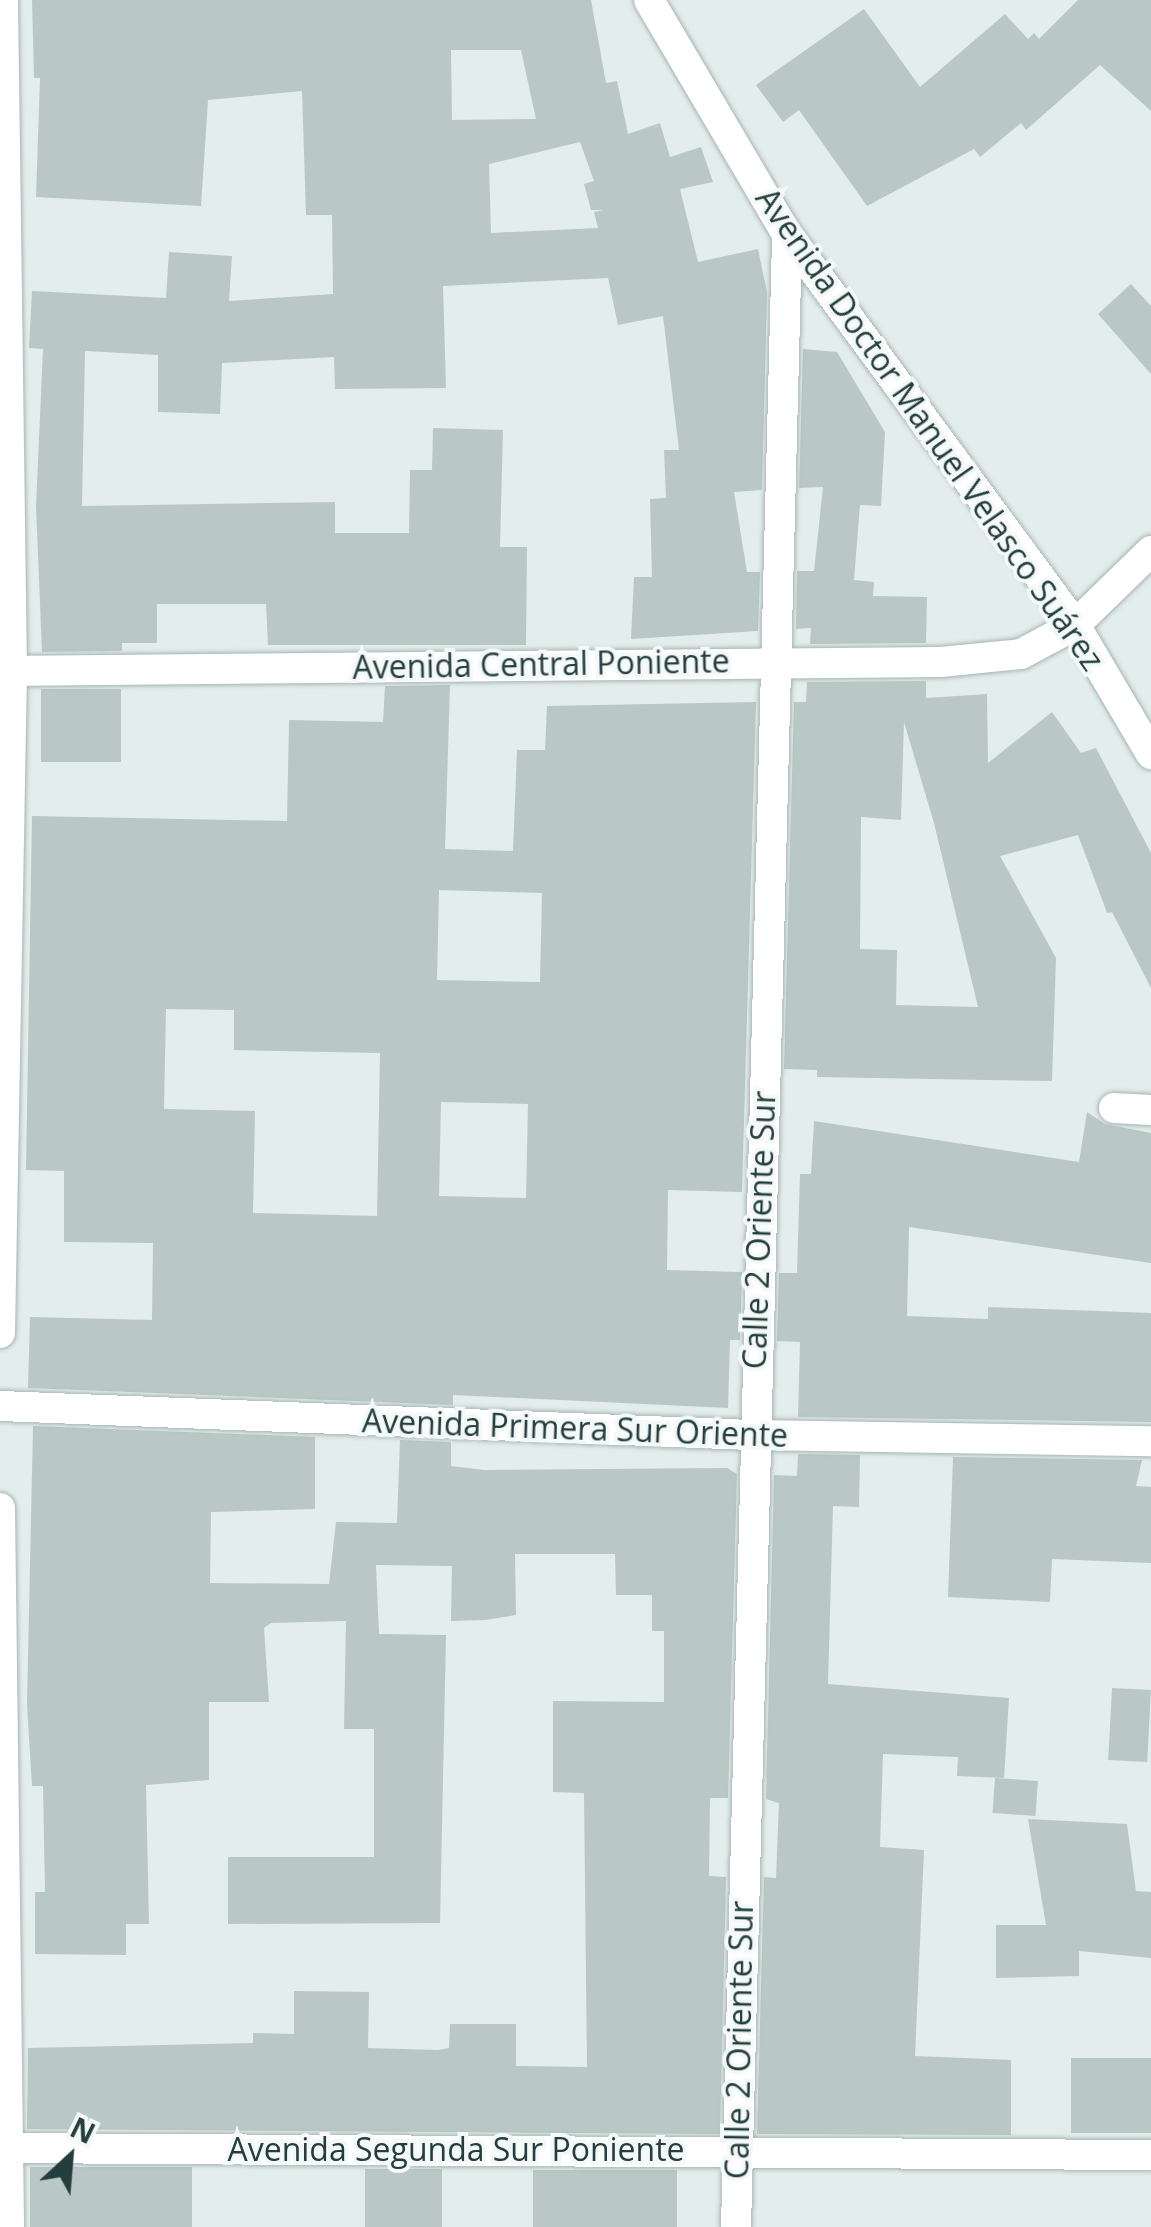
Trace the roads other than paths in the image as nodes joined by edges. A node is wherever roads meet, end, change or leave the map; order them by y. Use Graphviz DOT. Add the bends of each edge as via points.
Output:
graph roads {
  1 [pos="3,0"];
  2 [pos="648,0"];
  3 [pos="788,234"];
  4 [pos="1151,551"];
  5 [pos="1075,625"];
  6 [pos="777,660"];
  7 [pos="6,671"];
  8 [pos="1151,754"];
  9 [pos="1114,1108"];
  10 [pos="1151,1110"];
  11 [pos="0,1333"];
  12 [pos="0,1406"];
  13 [pos="753,1435"];
  14 [pos="1151,1441"];
  15 [pos="0,1508"];
  16 [pos="4,2148"];
  17 [pos="736,2149"];
  18 [pos="1151,2155"];
  19 [pos="9,2227"];
  20 [pos="736,2227"];
  1 -- 7 [label="street"];
  2 -- 3 [label="street, Avenida Doctor Manuel Velasco Suárez"];
  3 -- 5 [label="street, Avenida Doctor Manuel Velasco Suárez"];
  3 -- 6 [label="street, Calle 2 Oriente Sur"];
  4 -- 5 [label="street, Avenida Central Poniente"];
  5 -- 6 [label="street, Avenida Central Poniente" via="1021,654 942,662"];
  5 -- 8 [label="street, Avenida Doctor Manuel Velasco Suárez"];
  6 -- 7 [label="street, Avenida Central Poniente"];
  6 -- 13 [label="street, Calle 2 Oriente Sur"];
  7 -- 11 [label="street"];
  9 -- 10 [label="street"];
  12 -- 13 [label="street, Avenida Primera Sur Oriente"];
  13 -- 14 [label="street, Avenida Primera Sur Oriente"];
  13 -- 17 [label="street, Calle 2 Oriente Sur"];
  15 -- 16 [label="street"];
  16 -- 17 [label="street, Avenida Segunda Sur Poniente"];
  16 -- 19 [label="street"];
  17 -- 18 [label="street, Avenida Segunda Sur Poniente"];
  17 -- 20 [label="street, Calle 2 Oriente Sur"];
}
